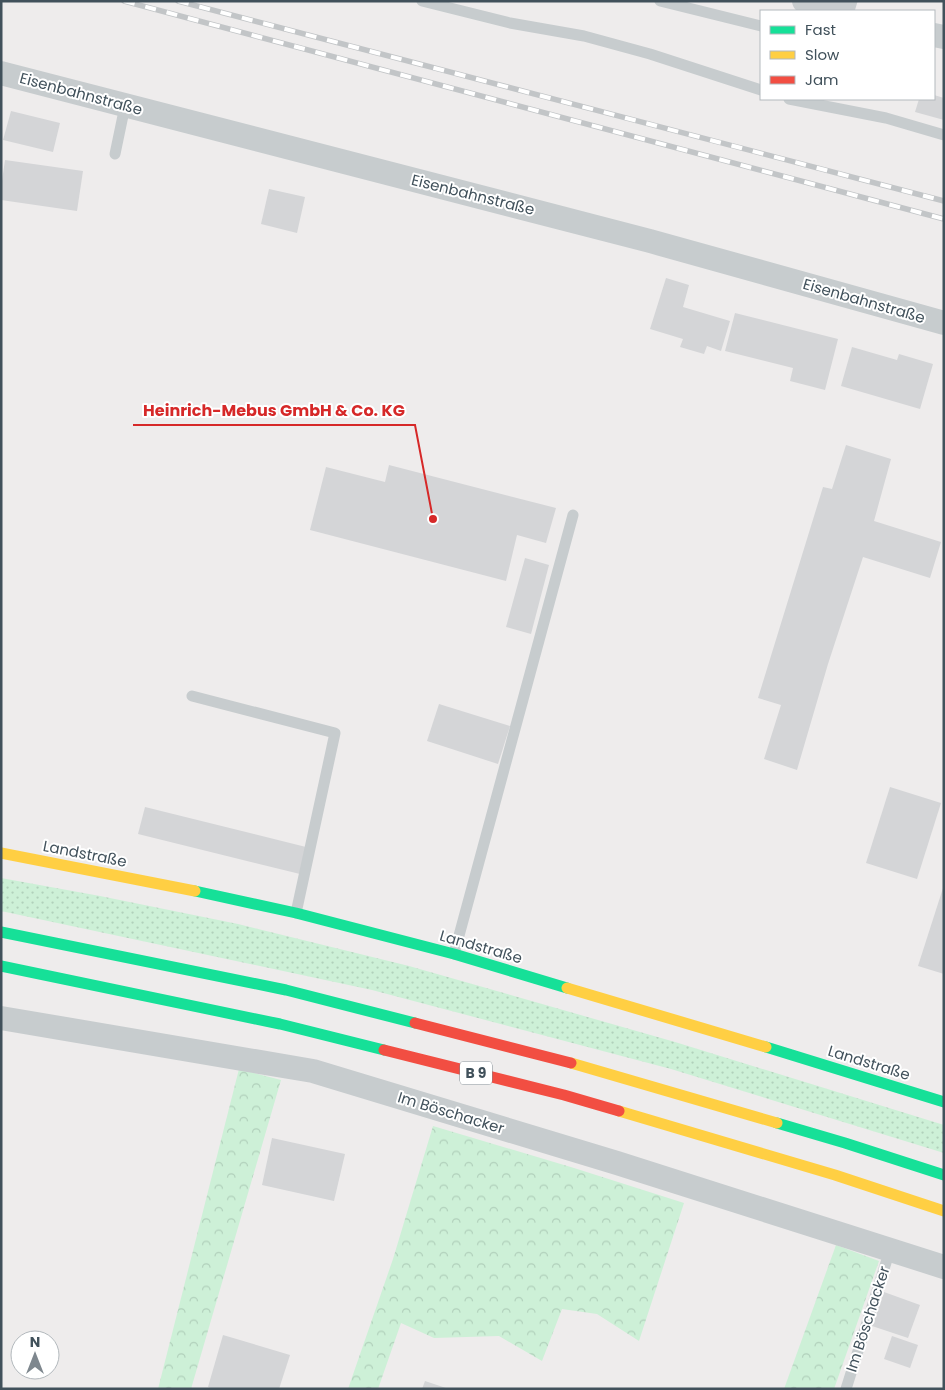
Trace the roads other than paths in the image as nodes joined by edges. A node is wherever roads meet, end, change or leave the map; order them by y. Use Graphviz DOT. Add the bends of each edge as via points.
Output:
graph roads {
  1 [pos="422,1"];
  2 [pos="660,1"];
  3 [pos="804,1"];
  4 [pos="837,10"];
  5 [pos="760,26"];
  6 [pos="1,73"];
  7 [pos="760,90"];
  8 [pos="794,100"];
  9 [pos="125,106"];
  10 [pos="944,135"];
  11 [pos="115,154"];
  12 [pos="944,323"];
  13 [pos="573,515"];
  14 [pos="192,696"];
  15 [pos="1,853"];
  16 [pos="296,913"];
  17 [pos="1,932"];
  18 [pos="454,954"];
  19 [pos="1,966"];
  20 [pos="1,1018"];
  21 [pos="944,1102"];
  22 [pos="944,1175"];
  23 [pos="944,1211"];
  24 [pos="890,1250"];
  25 [pos="944,1267"];
  26 [pos="846,1389"];
  1 -- 7 [label="lane" via="510,23 584,36"];
  2 -- 5 [label="lane"];
  3 -- 4 [label="street"];
  6 -- 9 [label="street, Eisenbahnstraße"];
  8 -- 10 [label="lane" via="886,118"];
  9 -- 11 [label="lane"];
  9 -- 12 [label="street, Eisenbahnstraße" via="650,241"];
  13 -- 18 [label="lane"];
  14 -- 16 [label="lane" via="335,733"];
  15 -- 16 [label="main road, Landstraße"];
  16 -- 18 [label="main road, Landstraße"];
  17 -- 22 [label="main road, B 9" via="286,990 570,1063"];
  18 -- 21 [label="main road, Landstraße"];
  19 -- 23 [label="main road, B 9" via="280,1024 564,1095 835,1175"];
  20 -- 24 [label="street, Im Böschacker" via="313,1071"];
  24 -- 25 [label="street, Im Böschacker"];
  24 -- 26 [label="lane, Im Böschacker"];
}
